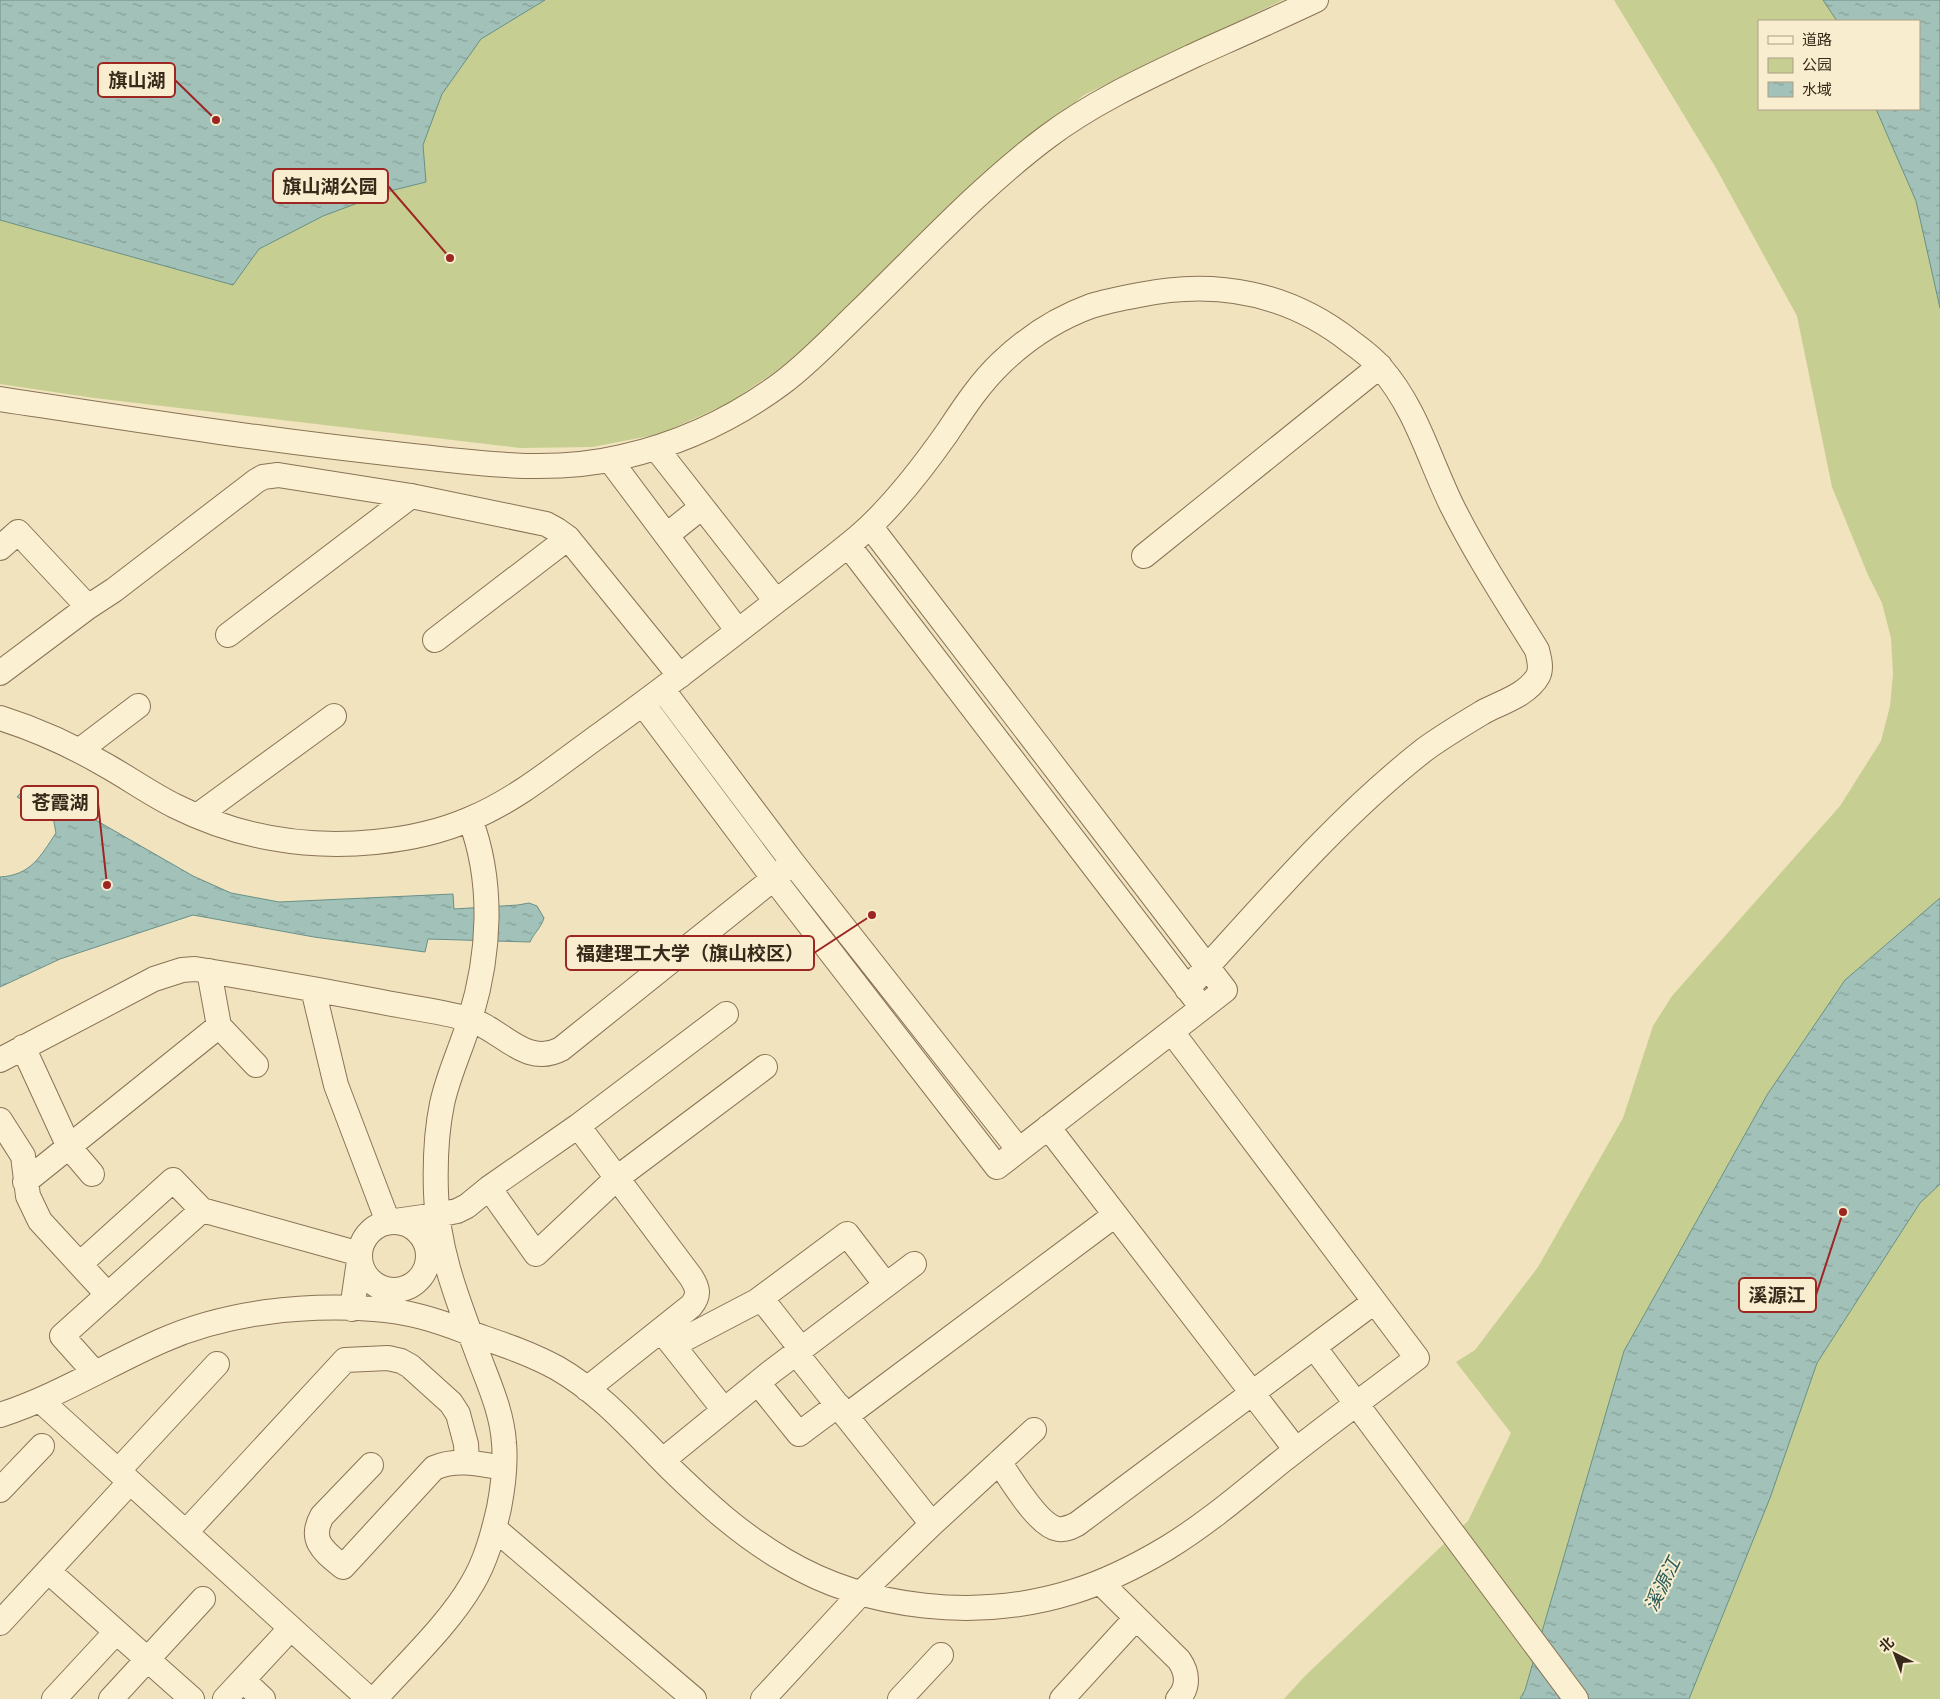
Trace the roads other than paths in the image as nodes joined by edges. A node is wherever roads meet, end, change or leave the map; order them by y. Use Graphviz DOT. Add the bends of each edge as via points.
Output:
graph roads {
  1 [pos="1316,0"];
  2 [pos="1380,366"];
  3 [pos="0,399"];
  4 [pos="656,448"];
  5 [pos="610,460"];
  6 [pos="411,496"];
  7 [pos="702,507"];
  8 [pos="870,526"];
  9 [pos="667,535"];
  10 [pos="568,538"];
  11 [pos="848,545"];
  12 [pos="0,548"];
  13 [pos="1144,556"];
  14 [pos="776,601"];
  15 [pos="88,608"];
  16 [pos="738,631"];
  17 [pos="228,635"];
  18 [pos="435,640"];
  19 [pos="0,673"];
  20 [pos="671,683"];
  21 [pos="643,704"];
  22 [pos="138,706"];
  23 [pos="334,716"];
  24 [pos="0,718"];
  25 [pos="80,750"];
  26 [pos="197,816"];
  27 [pos="470,819"];
  28 [pos="794,863"];
  29 [pos="774,879"];
  30 [pos="1208,967"];
  31 [pos="210,971"];
  32 [pos="313,989"];
  33 [pos="1187,989"];
  34 [pos="1202,1008"];
  35 [pos="726,1014"];
  36 [pos="470,1019"];
  37 [pos="219,1026"];
  38 [pos="1172,1032"];
  39 [pos="23,1046"];
  40 [pos="0,1060"];
  41 [pos="256,1065"];
  42 [pos="765,1067"];
  43 [pos="0,1120"];
  44 [pos="578,1126"];
  45 [pos="1048,1127"];
  46 [pos="69,1147"];
  47 [pos="1018,1150"];
  48 [pos="92,1174"];
  49 [pos="617,1178"];
  50 [pos="26,1182"];
  51 [pos="489,1188"];
  52 [pos="202,1210"];
  53 [pos="437,1215"];
  54 [pos="1115,1215"];
  55 [pos="388,1222"];
  56 [pos="360,1254"];
  57 [pos="80,1264"];
  58 [pos="914,1264"];
  59 [pos="886,1285"];
  60 [pos="108,1295"];
  61 [pos="761,1298"];
  62 [pos="1374,1302"];
  63 [pos="352,1308"];
  64 [pos="470,1333"];
  65 [pos="667,1338"];
  66 [pos="1314,1347"];
  67 [pos="799,1351"];
  68 [pos="217,1364"];
  69 [pos="95,1373"];
  70 [pos="758,1382"];
  71 [pos="587,1390"];
  72 [pos="1251,1394"];
  73 [pos="40,1400"];
  74 [pos="1357,1404"];
  75 [pos="724,1410"];
  76 [pos="842,1411"];
  77 [pos="0,1415"];
  78 [pos="1034,1430"];
  79 [pos="42,1446"];
  80 [pos="1296,1450"];
  81 [pos="663,1460"];
  82 [pos="467,1462"];
  83 [pos="999,1462"];
  84 [pos="371,1465"];
  85 [pos="504,1468"];
  86 [pos="124,1477"];
  87 [pos="0,1490"];
  88 [pos="932,1524"];
  89 [pos="494,1528"];
  90 [pos="186,1532"];
  91 [pos="48,1571"];
  92 [pos="1100,1582"];
  93 [pos="861,1593"];
  94 [pos="203,1600"];
  95 [pos="1136,1618"];
  96 [pos="1,1619"];
  97 [pos="291,1628"];
  98 [pos="116,1632"];
  99 [pos="941,1655"];
  100 [pos="147,1660"];
  101 [pos="243,1680"];
  102 [pos="54,1699"];
  103 [pos="111,1699"];
  104 [pos="192,1699"];
  105 [pos="225,1699"];
  106 [pos="263,1699"];
  107 [pos="369,1699"];
  108 [pos="375,1699"];
  109 [pos="694,1699"];
  110 [pos="763,1699"];
  111 [pos="900,1699"];
  112 [pos="1062,1699"];
  113 [pos="1178,1699"];
  114 [pos="1576,1699"];
  1 -- 4 [label="street" via="1150,76 1071,120 999,176 782,383 704,429"];
  2 -- 8 [label="street" via="1342,334 1313,316 1257,295 1228,289 1193,287 1165,290 1090,307 1052,325 999,365 910,481"];
  2 -- 13 [label="street"];
  2 -- 30 [label="street" via="1414,416 1450,503 1537,650 1539,674 1522,692 1429,747 1382,784 1324,840"];
  3 -- 5 [label="street" via="309,445 504,466 562,467"];
  4 -- 5 [label="street"];
  4 -- 7 [label="street"];
  5 -- 9 [label="street"];
  6 -- 10 [label="street" via="534,520"];
  6 -- 15 [label="street" via="289,476 263,477"];
  6 -- 17 [label="street"];
  7 -- 9 [label="street"];
  7 -- 14 [label="street"];
  8 -- 11 [label="street"];
  8 -- 30 [label="street"];
  9 -- 16 [label="street"];
  10 -- 18 [label="street"];
  10 -- 20 [label="street"];
  11 -- 14 [label="street"];
  11 -- 33 [label="street"];
  12 -- 15 [label="street" via="18,532"];
  14 -- 16 [label="street"];
  15 -- 19 [label="street"];
  16 -- 20 [label="street"];
  20 -- 21 [label="street"];
  20 -- 28 [label="street"];
  21 -- 27 [label="street" via="512,797"];
  21 -- 29 [label="street"];
  22 -- 25 [label="street"];
  23 -- 26 [label="street"];
  24 -- 25 [label="street"];
  25 -- 26 [label="street" via="154,795"];
  26 -- 27 [label="street" via="276,840 323,844 377,842 421,834"];
  27 -- 36 [label="street" via="482,866 486,923 484,960"];
  28 -- 29 [label="street"];
  28 -- 47 [label="street"];
  29 -- 36 [label="street" via="551,1054 524,1050"];
  29 -- 47 [label="street" via="997,1167"];
  30 -- 33 [label="street"];
  30 -- 34 [label="street" via="1225,990"];
  31 -- 32 [label="street"];
  31 -- 37 [label="street"];
  31 -- 39 [label="street" via="195,969 168,973"];
  32 -- 36 [label="street"];
  32 -- 55 [label="street" via="336,1085"];
  33 -- 34 [label="street"];
  34 -- 38 [label="street"];
  35 -- 44 [label="street"];
  36 -- 53 [label="street" via="442,1105 436,1150"];
  37 -- 41 [label="street"];
  37 -- 46 [label="street"];
  38 -- 45 [label="street"];
  38 -- 62 [label="street"];
  39 -- 40 [label="street"];
  39 -- 46 [label="street"];
  42 -- 49 [label="street"];
  43 -- 50 [label="street" via="23,1156"];
  44 -- 49 [label="street"];
  44 -- 51 [label="street"];
  45 -- 47 [label="street"];
  45 -- 54 [label="street"];
  46 -- 48 [label="street"];
  46 -- 50 [label="street"];
  49 -- 51 [label="street" via="536,1254"];
  49 -- 65 [label="street" via="696,1285 696,1300"];
  50 -- 57 [label="street" via="28,1196 40,1221"];
  51 -- 53 [label="street" via="467,1206"];
  52 -- 56 [label="street"];
  52 -- 57 [label="street" via="173,1180"];
  52 -- 60 [label="street"];
  53 -- 55 [label="street"];
  53 -- 64 [label="street" via="444,1258"];
  54 -- 72 [label="street"];
  54 -- 76 [label="street"];
  55 -- 56 [label="street" via="368,1234"];
  55 -- 56 [label="street" via="412,1226 420,1234 428,1256 421,1276 403,1288 382,1288 366,1275"];
  56 -- 63 [label="street"];
  57 -- 60 [label="street"];
  58 -- 59 [label="street"];
  59 -- 61 [label="street" via="847,1234"];
  59 -- 67 [label="street"];
  60 -- 69 [label="street" via="62,1336"];
  61 -- 65 [label="street"];
  61 -- 67 [label="street"];
  62 -- 66 [label="street"];
  62 -- 74 [label="street" via="1417,1358"];
  63 -- 64 [label="street" via="417,1315"];
  63 -- 69 [label="street" via="278,1311 230,1318 180,1333"];
  64 -- 71 [label="street" via="533,1356 560,1370"];
  64 -- 85 [label="street" via="495,1400 504,1442"];
  65 -- 71 [label="street"];
  65 -- 75 [label="street"];
  66 -- 72 [label="street"];
  66 -- 74 [label="street"];
  67 -- 70 [label="street"];
  67 -- 76 [label="street"];
  68 -- 86 [label="street"];
  69 -- 73 [label="street"];
  70 -- 75 [label="street"];
  70 -- 76 [label="street" via="798,1434"];
  71 -- 81 [label="street"];
  72 -- 80 [label="street"];
  72 -- 83 [label="street" via="1068,1529 1059,1529 1044,1522"];
  73 -- 77 [label="street"];
  73 -- 86 [label="street"];
  74 -- 80 [label="street"];
  74 -- 114 [label="street"];
  75 -- 81 [label="street"];
  76 -- 88 [label="street"];
  78 -- 83 [label="street"];
  79 -- 87 [label="street"];
  80 -- 92 [label="street" via="1202,1525 1161,1552"];
  81 -- 93 [label="street" via="714,1509 763,1547 811,1574"];
  82 -- 84 [label="street" via="452,1462 428,1473 343,1567 319,1543 316,1534 318,1524"];
  82 -- 85 [label="street"];
  82 -- 90 [label="street" via="458,1414 451,1403 410,1366 388,1358 345,1360"];
  83 -- 88 [label="street"];
  85 -- 89 [label="street"];
  86 -- 90 [label="street"];
  86 -- 91 [label="street"];
  88 -- 93 [label="street"];
  89 -- 108 [label="street" via="474,1582 460,1603"];
  89 -- 109 [label="street"];
  90 -- 97 [label="street"];
  91 -- 96 [label="street"];
  91 -- 98 [label="street"];
  92 -- 93 [label="street" via="1046,1599 992,1607 928,1605"];
  92 -- 95 [label="street"];
  93 -- 110 [label="street"];
  94 -- 100 [label="street"];
  95 -- 112 [label="street"];
  95 -- 113 [label="street" via="1185,1668 1186,1687"];
  97 -- 101 [label="street"];
  97 -- 107 [label="street"];
  98 -- 100 [label="street"];
  98 -- 102 [label="street"];
  99 -- 111 [label="street"];
  100 -- 103 [label="street"];
  100 -- 104 [label="street"];
  101 -- 105 [label="street"];
  101 -- 106 [label="street"];
}
